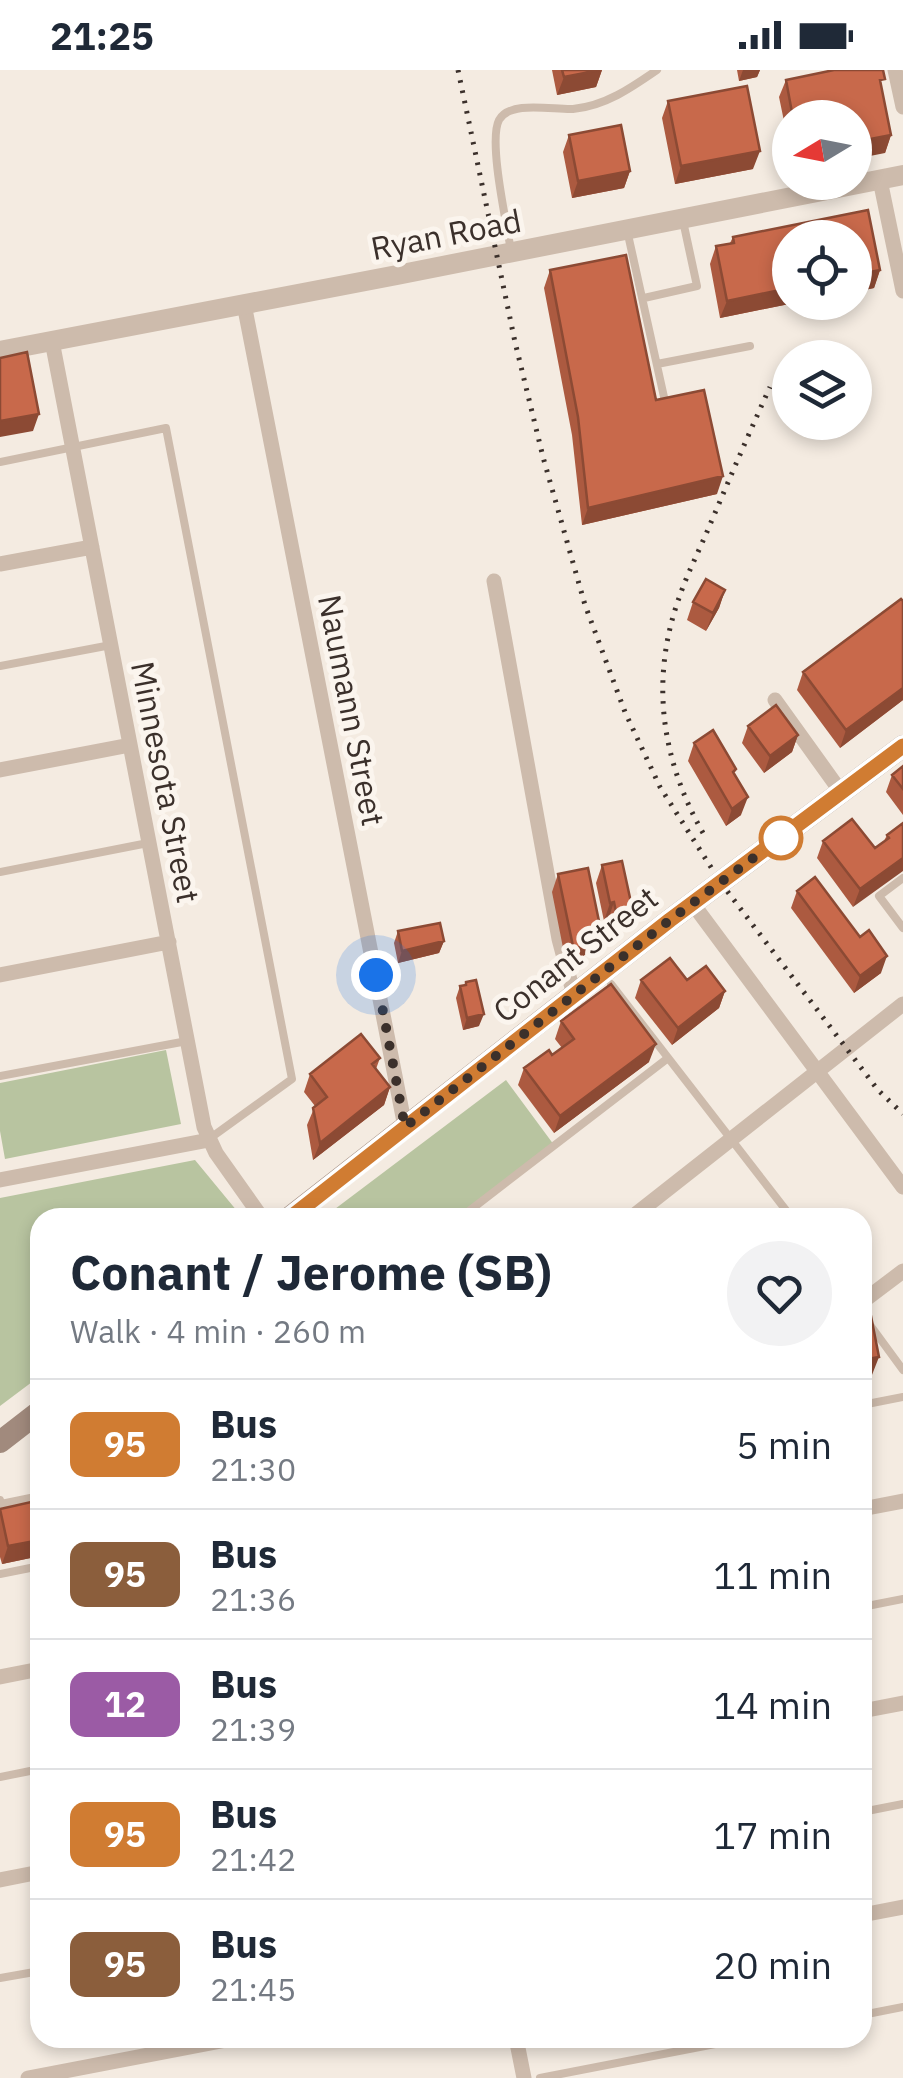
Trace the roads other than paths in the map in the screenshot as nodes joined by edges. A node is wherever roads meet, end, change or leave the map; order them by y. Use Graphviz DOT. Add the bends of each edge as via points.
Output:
graph roads {
  1 [pos="657,70"];
  2 [pos="895,70"];
  3 [pos="903,107"];
  4 [pos="903,175"];
  5 [pos="880,180"];
  6 [pos="682,218"];
  7 [pos="626,229"];
  8 [pos="511,252"];
  9 [pos="903,291"];
  10 [pos="644,298"];
  11 [pos="244,304"];
  12 [pos="52,341"];
  13 [pos="750,346"];
  14 [pos="0,351"];
  15 [pos="658,364"];
  16 [pos="666,406"];
  17 [pos="73,448"];
  18 [pos="0,462"];
  19 [pos="92,546"];
  20 [pos="0,564"];
  21 [pos="494,581"];
  22 [pos="111,645"];
  23 [pos="0,666"];
  24 [pos="775,700"];
  25 [pos="130,744"];
  26 [pos="903,746"];
  27 [pos="0,770"];
  28 [pos="841,792"];
  29 [pos="150,842"];
  30 [pos="0,872"];
  31 [pos="903,878"];
  32 [pos="693,904"];
  33 [pos="903,928"];
  34 [pos="169,942"];
  35 [pos="0,974"];
  36 [pos="602,974"];
  37 [pos="574,995"];
  38 [pos="903,1004"];
  39 [pos="188,1041"];
  40 [pos="668,1058"];
  41 [pos="816,1070"];
  42 [pos="0,1076"];
  43 [pos="405,1127"];
  44 [pos="209,1140"];
  45 [pos="731,1140"];
  46 [pos="0,1180"];
  47 [pos="903,1188"];
  48 [pos="255,1208"];
  49 [pos="303,1208"];
  50 [pos="473,1208"];
  51 [pos="643,1208"];
  52 [pos="783,1208"];
  53 [pos="903,1271"];
  54 [pos="872,1294"];
  55 [pos="872,1328"];
  56 [pos="903,1370"];
  57 [pos="903,1397"];
  58 [pos="872,1403"];
  59 [pos="30,1420"];
  60 [pos="0,1442"];
  61 [pos="30,1498"];
  62 [pos="0,1500"];
  63 [pos="903,1501"];
  64 [pos="872,1507"];
  65 [pos="30,1568"];
  66 [pos="0,1574"];
  67 [pos="903,1599"];
  68 [pos="872,1605"];
  69 [pos="30,1671"];
  70 [pos="0,1676"];
  71 [pos="903,1703"];
  72 [pos="872,1709"];
  73 [pos="30,1771"];
  74 [pos="0,1777"];
  75 [pos="903,1804"];
  76 [pos="872,1810"];
  77 [pos="30,1874"];
  78 [pos="0,1880"];
  79 [pos="903,1907"];
  80 [pos="872,1913"];
  81 [pos="30,1972"];
  82 [pos="0,1978"];
  83 [pos="903,2007"];
  84 [pos="872,2012"];
  85 [pos="185,2048"];
  86 [pos="518,2048"];
  87 [pos="694,2048"];
  88 [pos="28,2078"];
  89 [pos="524,2078"];
  90 [pos="540,2078"];
  1 -- 8 [label="lane" via="608,101 575,109 526,108 506,112 497,123"];
  2 -- 3 [label="street"];
  4 -- 5 [label="street, Ryan Road"];
  5 -- 6 [label="street, Ryan Road"];
  5 -- 9 [label="street"];
  6 -- 7 [label="street, Ryan Road"];
  6 -- 10 [label="lane" via="697,286"];
  7 -- 8 [label="street, Ryan Road"];
  7 -- 10 [label="lane"];
  8 -- 11 [label="street, Ryan Road"];
  10 -- 15 [label="lane"];
  11 -- 12 [label="street, Ryan Road"];
  11 -- 43 [label="street, Naumann Street"];
  12 -- 14 [label="street, Ryan Road"];
  12 -- 17 [label="street, Minnesota Street"];
  13 -- 15 [label="lane"];
  15 -- 16 [label="lane"];
  17 -- 18 [label="lane"];
  17 -- 19 [label="street, Minnesota Street"];
  17 -- 44 [label="lane" via="166,428 170,447 292,1079"];
  19 -- 20 [label="street"];
  19 -- 22 [label="street, Minnesota Street"];
  21 -- 37 [label="street"];
  22 -- 23 [label="lane"];
  22 -- 25 [label="street, Minnesota Street"];
  24 -- 28 [label="street"];
  25 -- 27 [label="street"];
  25 -- 29 [label="street, Minnesota Street"];
  26 -- 28 [label="main road, Conant Street"];
  28 -- 32 [label="main road, Conant Street"];
  29 -- 30 [label="lane"];
  29 -- 34 [label="street, Minnesota Street"];
  31 -- 33 [label="lane" via="879,896"];
  32 -- 36 [label="main road, Conant Street"];
  32 -- 41 [label="street"];
  34 -- 35 [label="street"];
  34 -- 39 [label="street, Minnesota Street"];
  36 -- 37 [label="main road, Conant Street"];
  36 -- 40 [label="lane"];
  37 -- 43 [label="main road, Conant Street"];
  38 -- 41 [label="street"];
  39 -- 42 [label="lane"];
  39 -- 44 [label="street, Minnesota Street"];
  40 -- 45 [label="lane"];
  40 -- 50 [label="lane"];
  41 -- 45 [label="street"];
  41 -- 47 [label="street"];
  43 -- 49 [label="main road, Conant Street"];
  44 -- 46 [label="street"];
  44 -- 48 [label="street, Minnesota Street"];
  45 -- 51 [label="street"];
  45 -- 52 [label="lane"];
  53 -- 54 [label="street"];
  55 -- 56 [label="lane"];
  57 -- 58 [label="lane"];
  59 -- 60 [label="main road"];
  61 -- 62 [label="lane"];
  63 -- 64 [label="street"];
  65 -- 66 [label="lane"];
  67 -- 68 [label="lane"];
  69 -- 70 [label="street"];
  71 -- 72 [label="street"];
  73 -- 74 [label="lane"];
  75 -- 76 [label="lane"];
  77 -- 78 [label="street"];
  79 -- 80 [label="street"];
  81 -- 82 [label="lane"];
  83 -- 84 [label="lane"];
  85 -- 88 [label="street"];
  86 -- 89 [label="street"];
  87 -- 90 [label="lane"];
}
